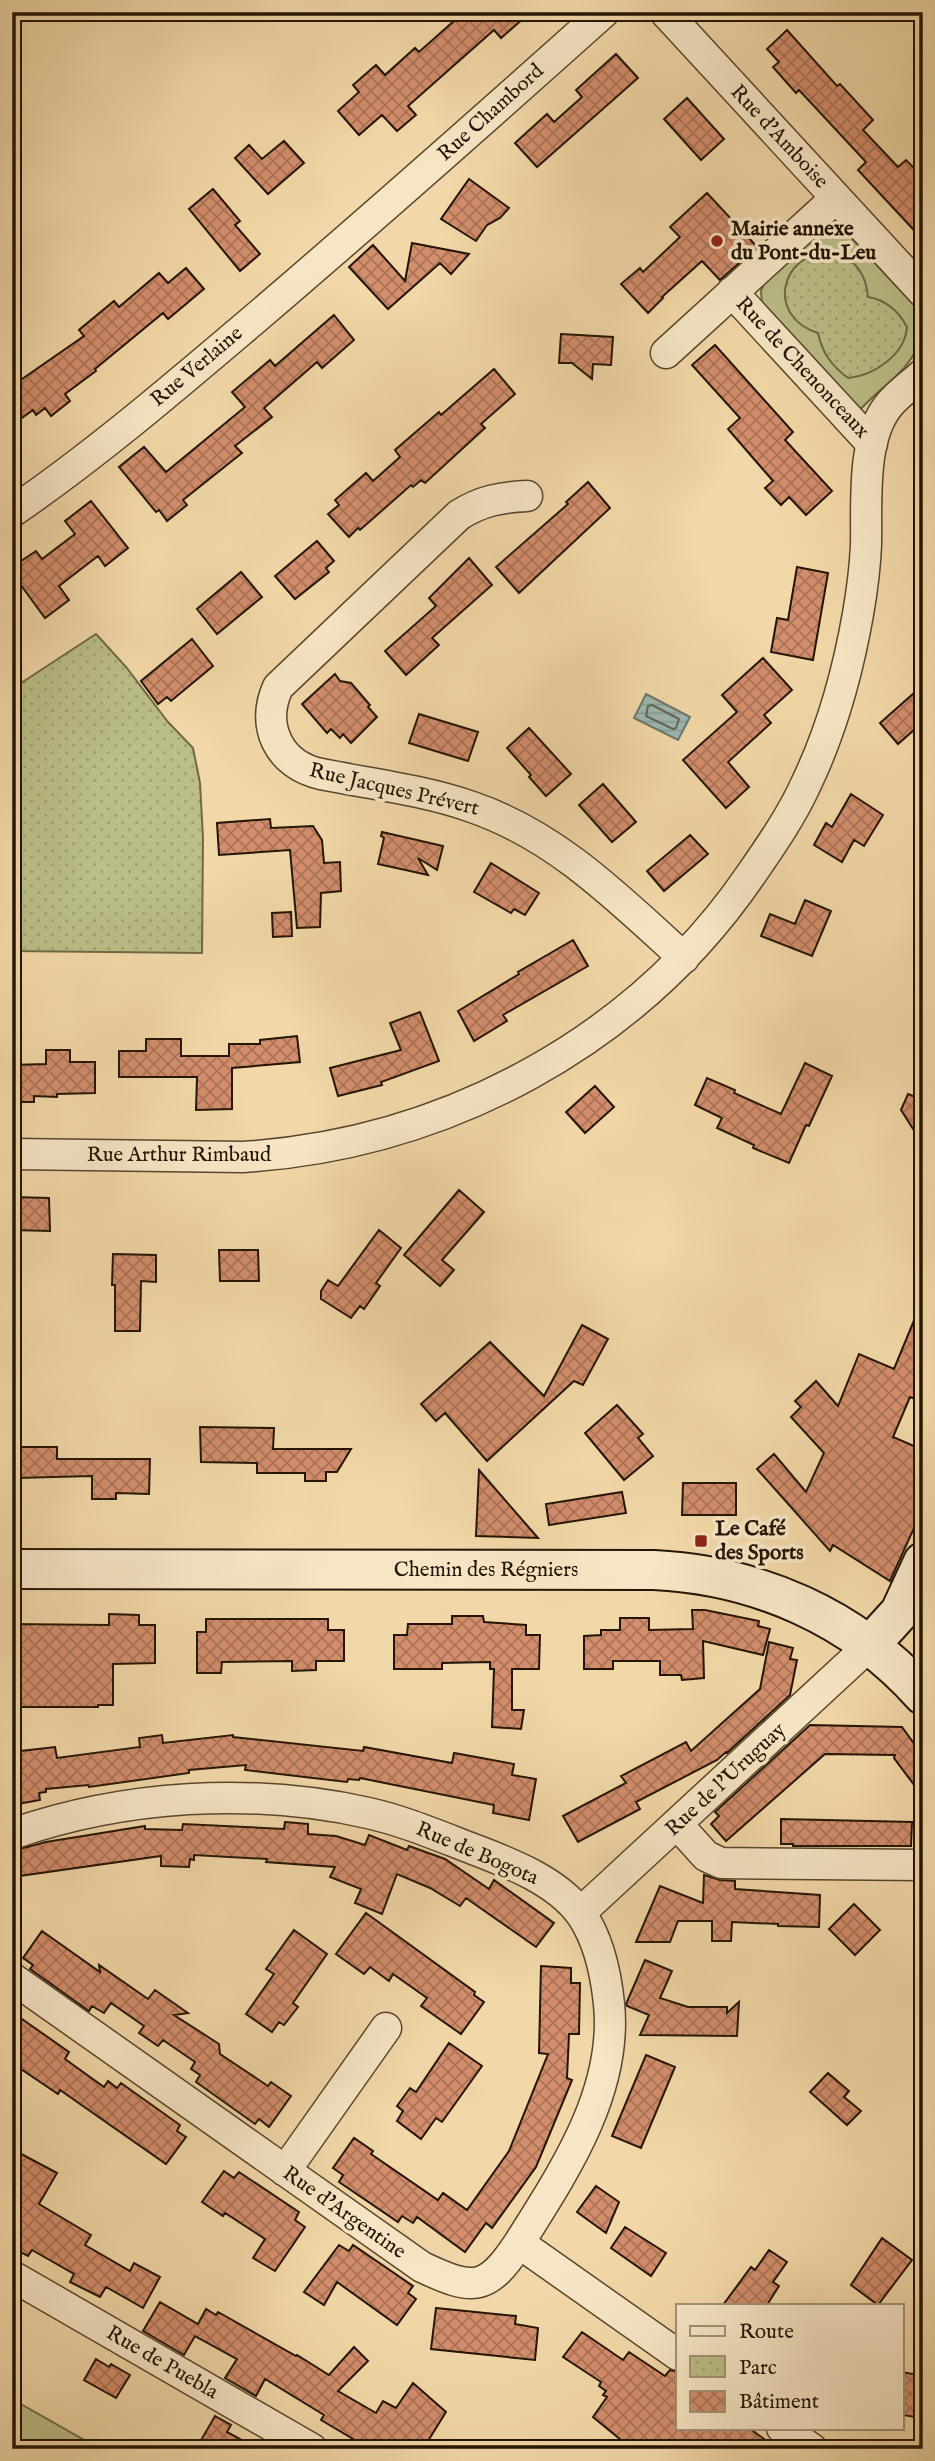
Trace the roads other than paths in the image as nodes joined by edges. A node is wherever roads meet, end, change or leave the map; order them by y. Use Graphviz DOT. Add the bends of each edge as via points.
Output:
graph roads {
  1 [pos="604,12"];
  2 [pos="665,12"];
  3 [pos="836,198"];
  4 [pos="377,215"];
  5 [pos="732,292"];
  6 [pos="923,292"];
  7 [pos="666,353"];
  8 [pos="923,374"];
  9 [pos="872,444"];
  10 [pos="527,496"];
  11 [pos="12,512"];
  12 [pos="830,723"];
  13 [pos="684,958"];
  14 [pos="12,1154"];
  15 [pos="923,1562"];
  16 [pos="12,1569"];
  17 [pos="870,1645"];
  18 [pos="923,1695"];
  19 [pos="677,1824"];
  20 [pos="12,1834"];
  21 [pos="923,1865"];
  22 [pos="580,1913"];
  23 [pos="12,1978"];
  24 [pos="386,2028"];
  25 [pos="285,2171"];
  26 [pos="519,2243"];
  27 [pos="12,2276"];
  28 [pos="676,2354"];
  29 [pos="785,2430"];
  30 [pos="312,2449"];
  31 [pos="812,2449"];
  1 -- 4 [label="street, Rue Chambord"];
  2 -- 3 [label="street, Rue d'Amboise"];
  3 -- 5 [label="street, Rue de Chenonceaux"];
  3 -- 6 [label="street, Rue d'Amboise"];
  4 -- 11 [label="street, Rue Verlaine" via="180,383"];
  5 -- 7 [label="street, Rue de Chenonceaux"];
  5 -- 9 [label="street, Rue de Chenonceaux"];
  8 -- 9 [label="street, Rue de Chenonceaux" via="888,406"];
  9 -- 12 [label="street, Rue de Chenonceaux" via="861,597"];
  10 -- 13 [label="street, Rue Jacques Prévert" via="479,503 459,516 278,687 271,710 274,732 284,755 299,768 454,801 532,834 603,884"];
  12 -- 13 [label="street, Rue Arthur Rimbaud" via="807,783 771,845 726,910"];
  13 -- 14 [label="street, Rue Arthur Rimbaud" via="624,1013 556,1060 476,1101 401,1128 264,1156"];
  15 -- 17 [label="main road" via="900,1612"];
  16 -- 17 [label="main road, Chemin des Régniers" via="680,1571 778,1594"];
  17 -- 18 [label="main road, Chemin des Régniers"];
  17 -- 19 [label="street, Rue de l'Uruguay"];
  19 -- 21 [label="street" via="706,1856 721,1863"];
  19 -- 22 [label="street, Rue de l'Uruguay"];
  20 -- 22 [label="street, Rue de Bogota" via="84,1812 161,1801 232,1799 331,1807 401,1823 488,1855 543,1882"];
  22 -- 26 [label="street, Rue de Bogota" via="606,1980 610,2007 607,2055 592,2111 572,2156"];
  23 -- 25 [label="street, Rue d'Argentine"];
  24 -- 25 [label="street"];
  25 -- 26 [label="street, Rue d'Argentine" via="408,2258 449,2279 474,2284 486,2281"];
  26 -- 28 [label="street"];
  27 -- 30 [label="street, Rue de Puebla"];
  29 -- 31 [label="street"];
}
